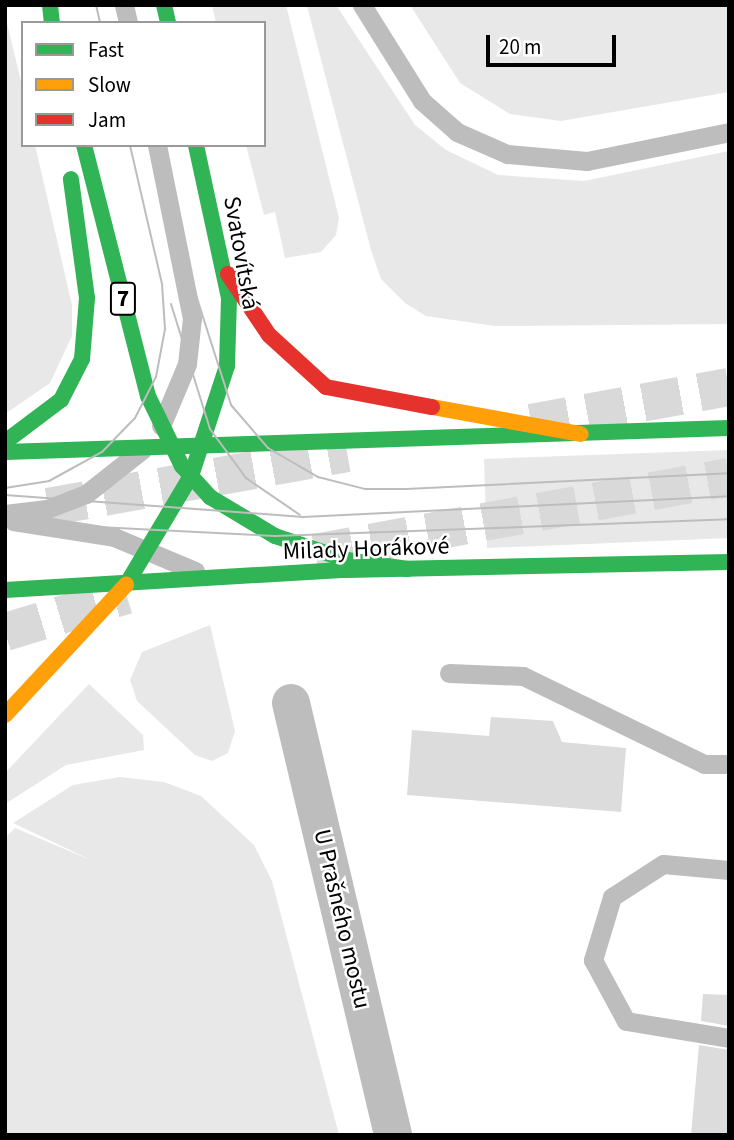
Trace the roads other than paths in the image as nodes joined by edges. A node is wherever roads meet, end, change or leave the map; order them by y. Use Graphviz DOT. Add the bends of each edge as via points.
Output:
graph roads {
  1 [pos="362,5"];
  2 [pos="729,132"];
  3 [pos="67,147"];
  4 [pos="85,147"];
  5 [pos="157,147"];
  6 [pos="196,147"];
  7 [pos="225,268"];
  8 [pos="159,428"];
  9 [pos="729,428"];
  10 [pos="581,435"];
  11 [pos="5,442"];
  12 [pos="172,450"];
  13 [pos="202,450"];
  14 [pos="141,451"];
  15 [pos="5,452"];
  16 [pos="191,476"];
  17 [pos="5,514"];
  18 [pos="5,520"];
  19 [pos="148,550"];
  20 [pos="729,562"];
  21 [pos="407,569"];
  22 [pos="215,580"];
  23 [pos="126,585"];
  24 [pos="5,590"];
  25 [pos="449,673"];
  26 [pos="292,703"];
  27 [pos="5,715"];
  28 [pos="729,764"];
  29 [pos="729,870"];
  30 [pos="729,1038"];
  31 [pos="393,1135"];
  1 -- 2 [label="lane" via="422,101 448,127 507,154 587,161"];
  3 -- 11 [label="main road" via="86,298 82,359 61,400"];
  4 -- 8 [label="main road, 7"];
  5 -- 8 [label="lane" via="192,318 183,377"];
  6 -- 7 [label="main road, Svatovítská"];
  7 -- 10 [label="main road" via="269,335 326,387"];
  7 -- 13 [label="main road, Svatovítská" via="227,366"];
  8 -- 12 [label="main road, 7"];
  8 -- 14 [label="lane"];
  9 -- 10 [label="main road"];
  10 -- 13 [label="main road"];
  12 -- 13 [label="main road"];
  12 -- 14 [label="main road"];
  12 -- 16 [label="main road"];
  13 -- 16 [label="main road, Svatovítská"];
  14 -- 15 [label="main road"];
  14 -- 17 [label="lane" via="86,494 47,509"];
  16 -- 19 [label="main road, Svatovítská"];
  16 -- 21 [label="main road" via="210,498 275,536 347,560"];
  18 -- 19 [label="lane" via="83,529"];
  19 -- 22 [label="lane"];
  19 -- 23 [label="main road, Svatovítská"];
  20 -- 21 [label="main road, Milady Horákové"];
  21 -- 22 [label="main road, Milady Horákové"];
  22 -- 23 [label="main road, Milady Horákové"];
  23 -- 24 [label="main road, Milady Horákové"];
  23 -- 27 [label="main road, Svatovítská"];
  25 -- 28 [label="lane" via="523,676 704,764"];
  26 -- 31 [label="street, U Prašného mostu"];
  29 -- 30 [label="lane" via="663,864 612,897 593,960 626,1021"];
}
